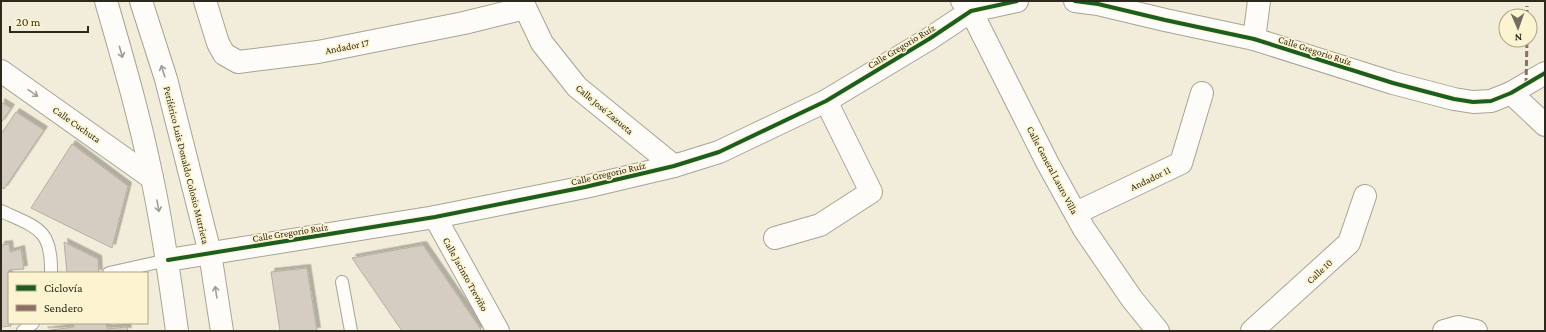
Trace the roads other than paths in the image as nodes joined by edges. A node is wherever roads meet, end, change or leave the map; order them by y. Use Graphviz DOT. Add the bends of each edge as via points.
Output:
graph roads {
  1 [pos="106,1"];
  2 [pos="141,1"];
  3 [pos="205,1"];
  4 [pos="1017,1"];
  5 [pos="1075,1"];
  6 [pos="1259,1"];
  7 [pos="1098,2"];
  8 [pos="524,4"];
  9 [pos="966,6"];
  10 [pos="1254,39"];
  11 [pos="1,71"];
  12 [pos="1545,73"];
  13 [pos="1202,93"];
  14 [pos="1511,93"];
  15 [pos="826,101"];
  16 [pos="1545,125"];
  17 [pos="674,166"];
  18 [pos="152,178"];
  19 [pos="1365,196"];
  20 [pos="1,211"];
  21 [pos="1076,213"];
  22 [pos="435,217"];
  23 [pos="775,238"];
  24 [pos="210,253"];
  25 [pos="168,260"];
  26 [pos="51,272"];
  27 [pos="114,272"];
  28 [pos="342,282"];
  29 [pos="32,324"];
  30 [pos="23,331"];
  31 [pos="177,331"];
  32 [pos="222,331"];
  33 [pos="351,331"];
  34 [pos="498,331"];
  35 [pos="1158,331"];
  36 [pos="1252,331"];
  37 [pos="1444,331"];
  38 [pos="1476,331"];
  1 -- 18 [label="street, one-way"];
  24 -- 2 [label="street, Periférico Luis Donaldo Colosio Murrieta, one-way" via="166,79"];
  3 -- 8 [label="street, Andador 17" via="218,43 224,54 238,62 318,52 464,23"];
  4 -- 9 [label="street, Calle Gregorio Ruíz"];
  5 -- 7 [label="street, Calle Gregorio Ruíz"];
  6 -- 10 [label="street"];
  7 -- 10 [label="street, Calle Gregorio Ruíz" via="1165,20"];
  8 -- 17 [label="street, Calle José Zazueta" via="542,42 577,87"];
  9 -- 15 [label="street, Calle Gregorio Ruíz" via="928,39"];
  9 -- 21 [label="street, Calle General Lauro Villa"];
  10 -- 14 [label="street, Calle Gregorio Ruíz" via="1454,100 1491,101"];
  11 -- 18 [label="street, Calle Cuchuta, one-way"];
  12 -- 14 [label="street, Calle Gregorio Ruíz"];
  13 -- 21 [label="street, Andador 11" via="1181,163"];
  14 -- 16 [label="street"];
  15 -- 17 [label="street, Calle Gregorio Ruíz" via="719,152"];
  15 -- 23 [label="street" via="871,192 820,225"];
  17 -- 22 [label="street, Calle Gregorio Ruíz"];
  18 -- 25 [label="street, one-way"];
  19 -- 36 [label="street, Calle 10" via="1349,243"];
  20 -- 26 [label="lane" via="37,229 46,238 51,253"];
  21 -- 35 [label="street, Calle General Lauro Villa" via="1084,229 1132,299"];
  22 -- 24 [label="street, Calle Gregorio Ruíz"];
  22 -- 34 [label="street, Calle Jacinto Treviño"];
  24 -- 25 [label="street, Calle Gregorio Ruíz"];
  32 -- 24 [label="street, Periférico Luis Donaldo Colosio Murrieta, one-way"];
  25 -- 27 [label="lane"];
  25 -- 31 [label="street"];
  28 -- 33 [label="lane"];
  29 -- 30 [label="lane"];
  37 -- 38 [label="street" via="1458,327"];
}
